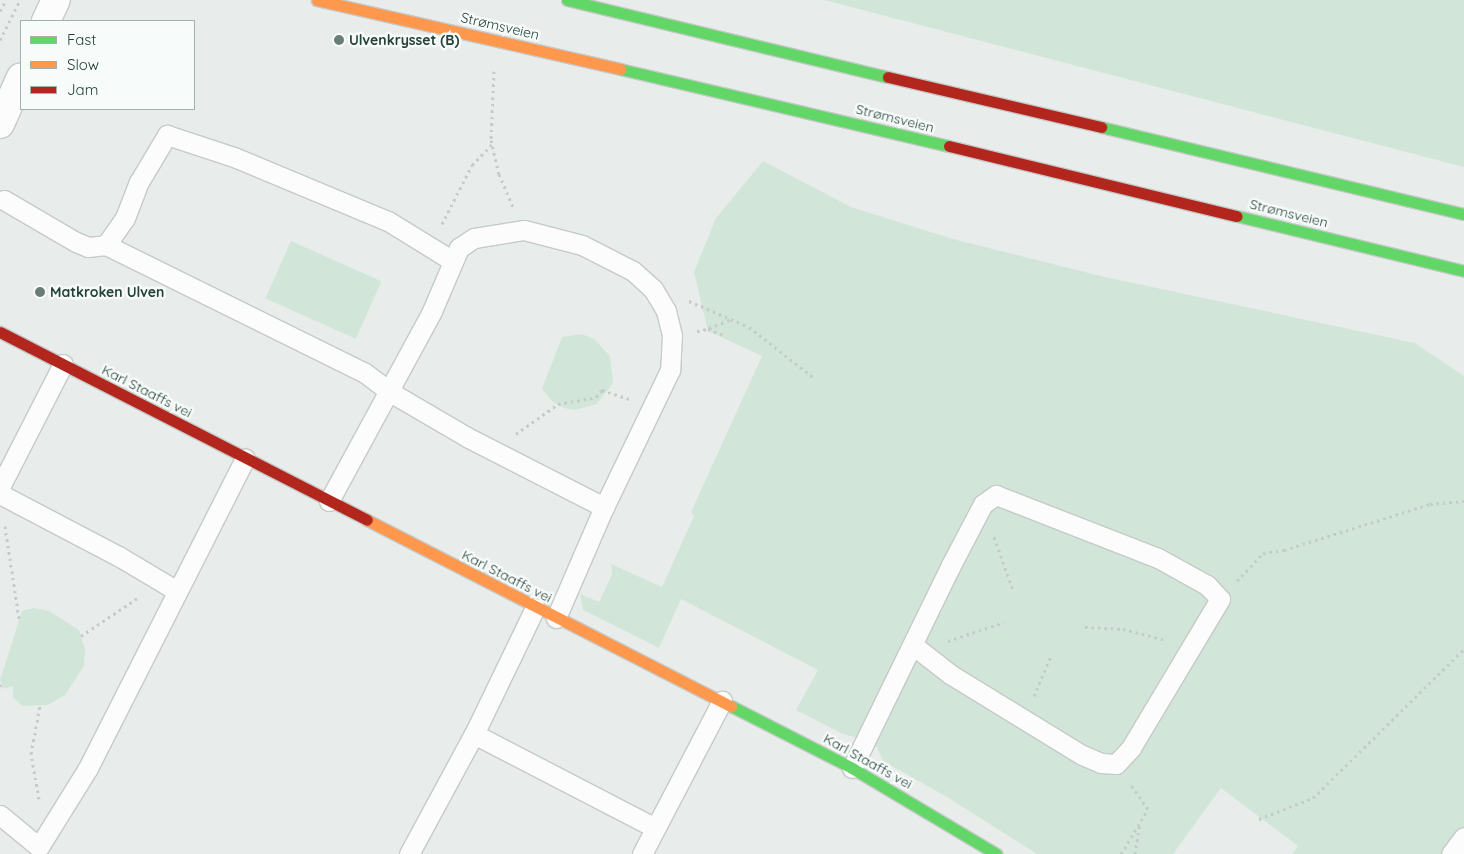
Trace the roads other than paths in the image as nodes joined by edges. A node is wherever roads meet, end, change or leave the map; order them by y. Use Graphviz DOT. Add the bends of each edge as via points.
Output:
graph roads {
  1 [pos="56,0"];
  2 [pos="317,0"];
  3 [pos="566,0"];
  4 [pos="46,20"];
  5 [pos="20,79"];
  6 [pos="0,124"];
  7 [pos="4,200"];
  8 [pos="1464,214"];
  9 [pos="106,245"];
  10 [pos="453,261"];
  11 [pos="1464,271"];
  12 [pos="0,332"];
  13 [pos="63,364"];
  14 [pos="390,392"];
  15 [pos="8,452"];
  16 [pos="246,458"];
  17 [pos="0,487"];
  18 [pos="0,494"];
  19 [pos="329,501"];
  20 [pos="604,507"];
  21 [pos="169,586"];
  22 [pos="535,608"];
  23 [pos="556,618"];
  24 [pos="917,648"];
  25 [pos="722,701"];
  26 [pos="474,734"];
  27 [pos="852,768"];
  28 [pos="0,815"];
  29 [pos="656,828"];
  30 [pos="1464,837"];
  31 [pos="409,854"];
  32 [pos="642,854"];
  33 [pos="996,854"];
  34 [pos="1451,854"];
  1 -- 4 [label="street"];
  2 -- 11 [label="main road, Strømsveien" via="771,103"];
  3 -- 8 [label="main road"];
  5 -- 6 [label="street"];
  7 -- 9 [label="lane" via="76,242 88,247"];
  9 -- 10 [label="lane" via="125,218 139,182 167,135 234,157 380,217"];
  9 -- 14 [label="lane" via="365,372"];
  10 -- 14 [label="lane" via="432,312"];
  10 -- 20 [label="lane" via="459,248 474,238 524,230 582,245 633,272 653,289 666,312 672,335 670,370"];
  12 -- 13 [label="main road, Karl Staaffs vei"];
  13 -- 15 [label="lane"];
  13 -- 16 [label="main road, Karl Staaffs vei"];
  14 -- 19 [label="lane"];
  14 -- 20 [label="lane"];
  15 -- 17 [label="lane"];
  16 -- 19 [label="main road, Karl Staaffs vei"];
  16 -- 21 [label="lane"];
  18 -- 21 [label="lane"];
  19 -- 22 [label="main road, Karl Staaffs vei"];
  20 -- 23 [label="lane"];
  21 -- 28 [label="lane" via="88,768 39,847"];
  22 -- 23 [label="main road, Karl Staaffs vei"];
  22 -- 26 [label="lane"];
  23 -- 25 [label="main road, Karl Staaffs vei"];
  24 -- 24 [label="lane" via="1082,756 1116,764 1130,748 1220,599 1207,585 1158,558 996,495 983,504"];
  24 -- 27 [label="lane"];
  25 -- 27 [label="main road, Karl Staaffs vei"];
  25 -- 29 [label="lane"];
  26 -- 29 [label="lane"];
  26 -- 31 [label="lane"];
  27 -- 33 [label="main road, Karl Staaffs vei"];
  29 -- 32 [label="lane"];
  30 -- 34 [label="lane"];
}
